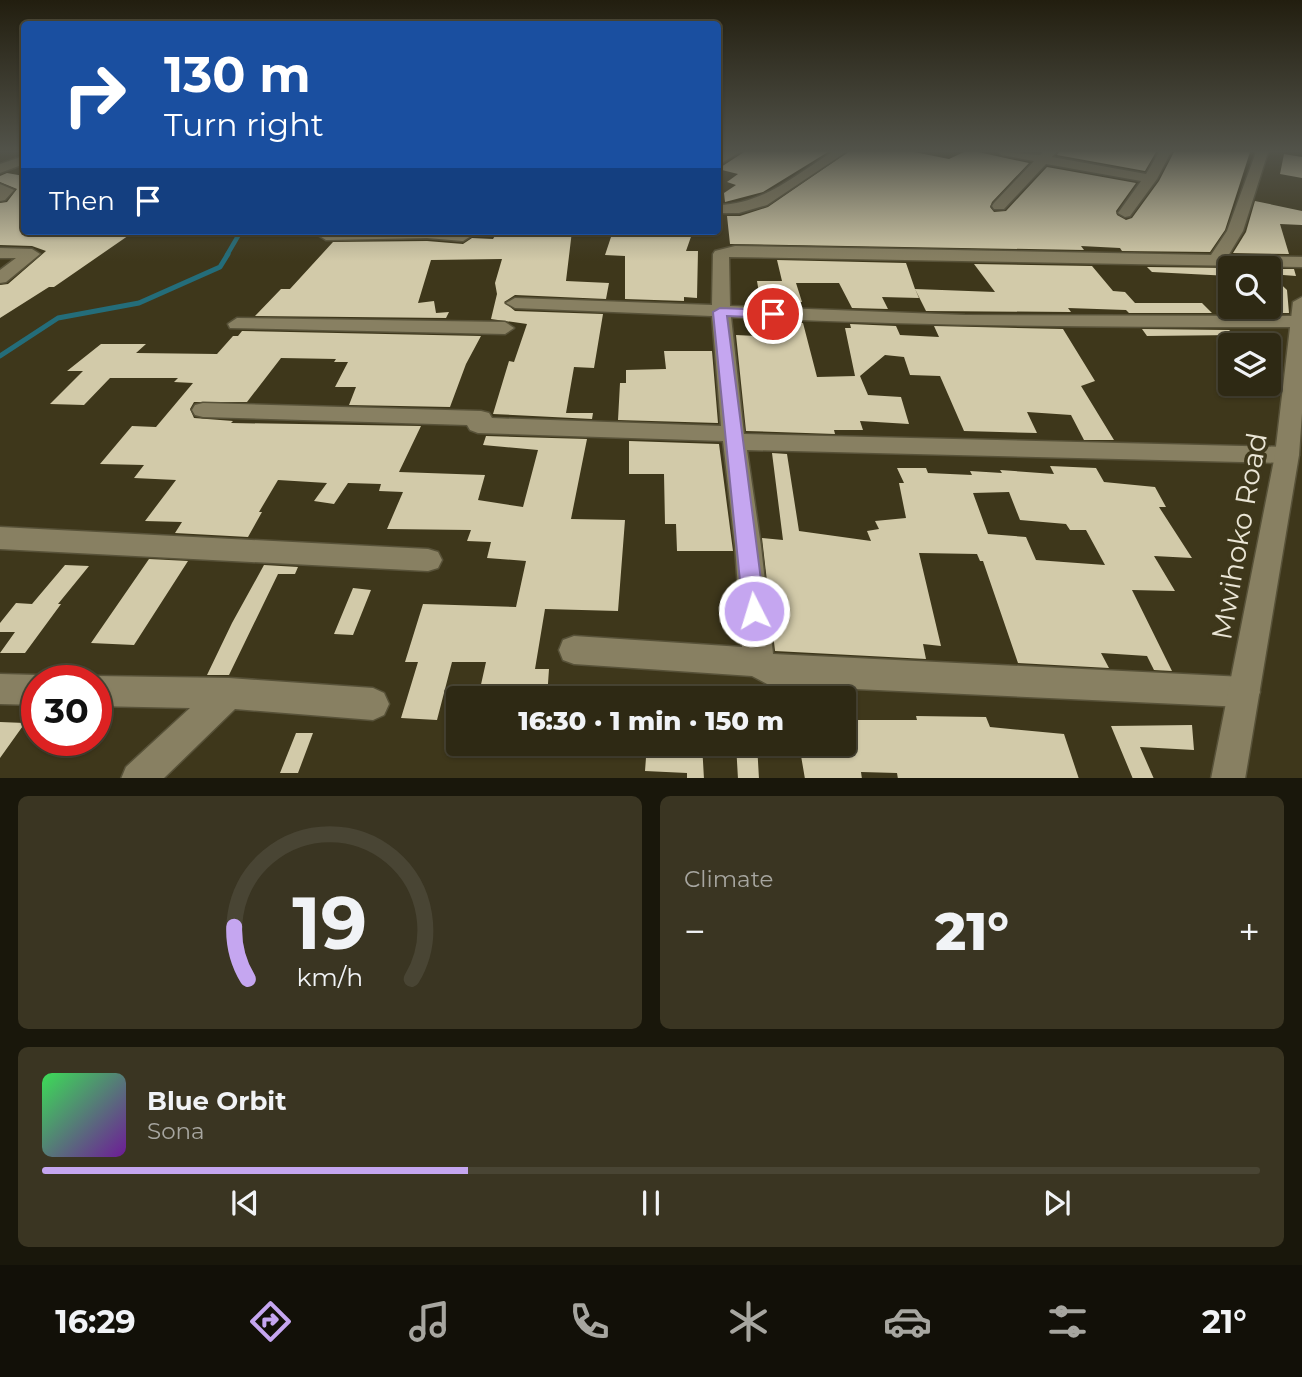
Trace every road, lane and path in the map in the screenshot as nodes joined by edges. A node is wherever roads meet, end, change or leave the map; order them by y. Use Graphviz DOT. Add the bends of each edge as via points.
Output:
graph roads {
  1 [pos="783,188"];
  2 [pos="1015,188"];
  3 [pos="1143,188"];
  4 [pos="1250,188"];
  5 [pos="999,206"];
  6 [pos="721,209"];
  7 [pos="1125,213"];
  8 [pos="454,235"];
  9 [pos="463,236"];
  10 [pos="0,253"];
  11 [pos="1216,261"];
  12 [pos="1302,262"];
  13 [pos="0,278"];
  14 [pos="515,303"];
  15 [pos="720,312"];
  16 [pos="1300,312"];
  17 [pos="237,324"];
  18 [pos="505,328"];
  19 [pos="203,410"];
  20 [pos="733,438"];
  21 [pos="1287,455"];
  22 [pos="0,538"];
  23 [pos="428,560"];
  24 [pos="574,650"];
  25 [pos="758,662"];
  26 [pos="0,689"];
  27 [pos="21,690"];
  28 [pos="112,691"];
  29 [pos="1244,692"];
  30 [pos="229,693"];
  31 [pos="373,704"];
  32 [pos="139,778"];
  33 [pos="1228,778"];
  1 -- 6 [label="street" via="762,202"];
  2 -- 5 [label="street"];
  3 -- 7 [label="street"];
  4 -- 11 [label="street" via="1235,231"];
  8 -- 9 [label="street"];
  10 -- 13 [label="street" via="32,254"];
  11 -- 12 [label="street"];
  11 -- 15 [label="street" via="735,251 721,254"];
  14 -- 15 [label="street"];
  15 -- 16 [label="street" via="994,321"];
  15 -- 20 [label="street"];
  16 -- 21 [label="street, Mwihoko Road"];
  17 -- 18 [label="street"];
  19 -- 20 [label="street"];
  20 -- 21 [label="street"];
  20 -- 25 [label="street"];
  21 -- 29 [label="street, Mwihoko Road"];
  22 -- 23 [label="street"];
  24 -- 25 [label="street"];
  25 -- 29 [label="street" via="769,670"];
  26 -- 27 [label="street"];
  28 -- 30 [label="street"];
  29 -- 33 [label="street, Mwihoko Road"];
  30 -- 31 [label="street"];
  30 -- 32 [label="street"];
}
